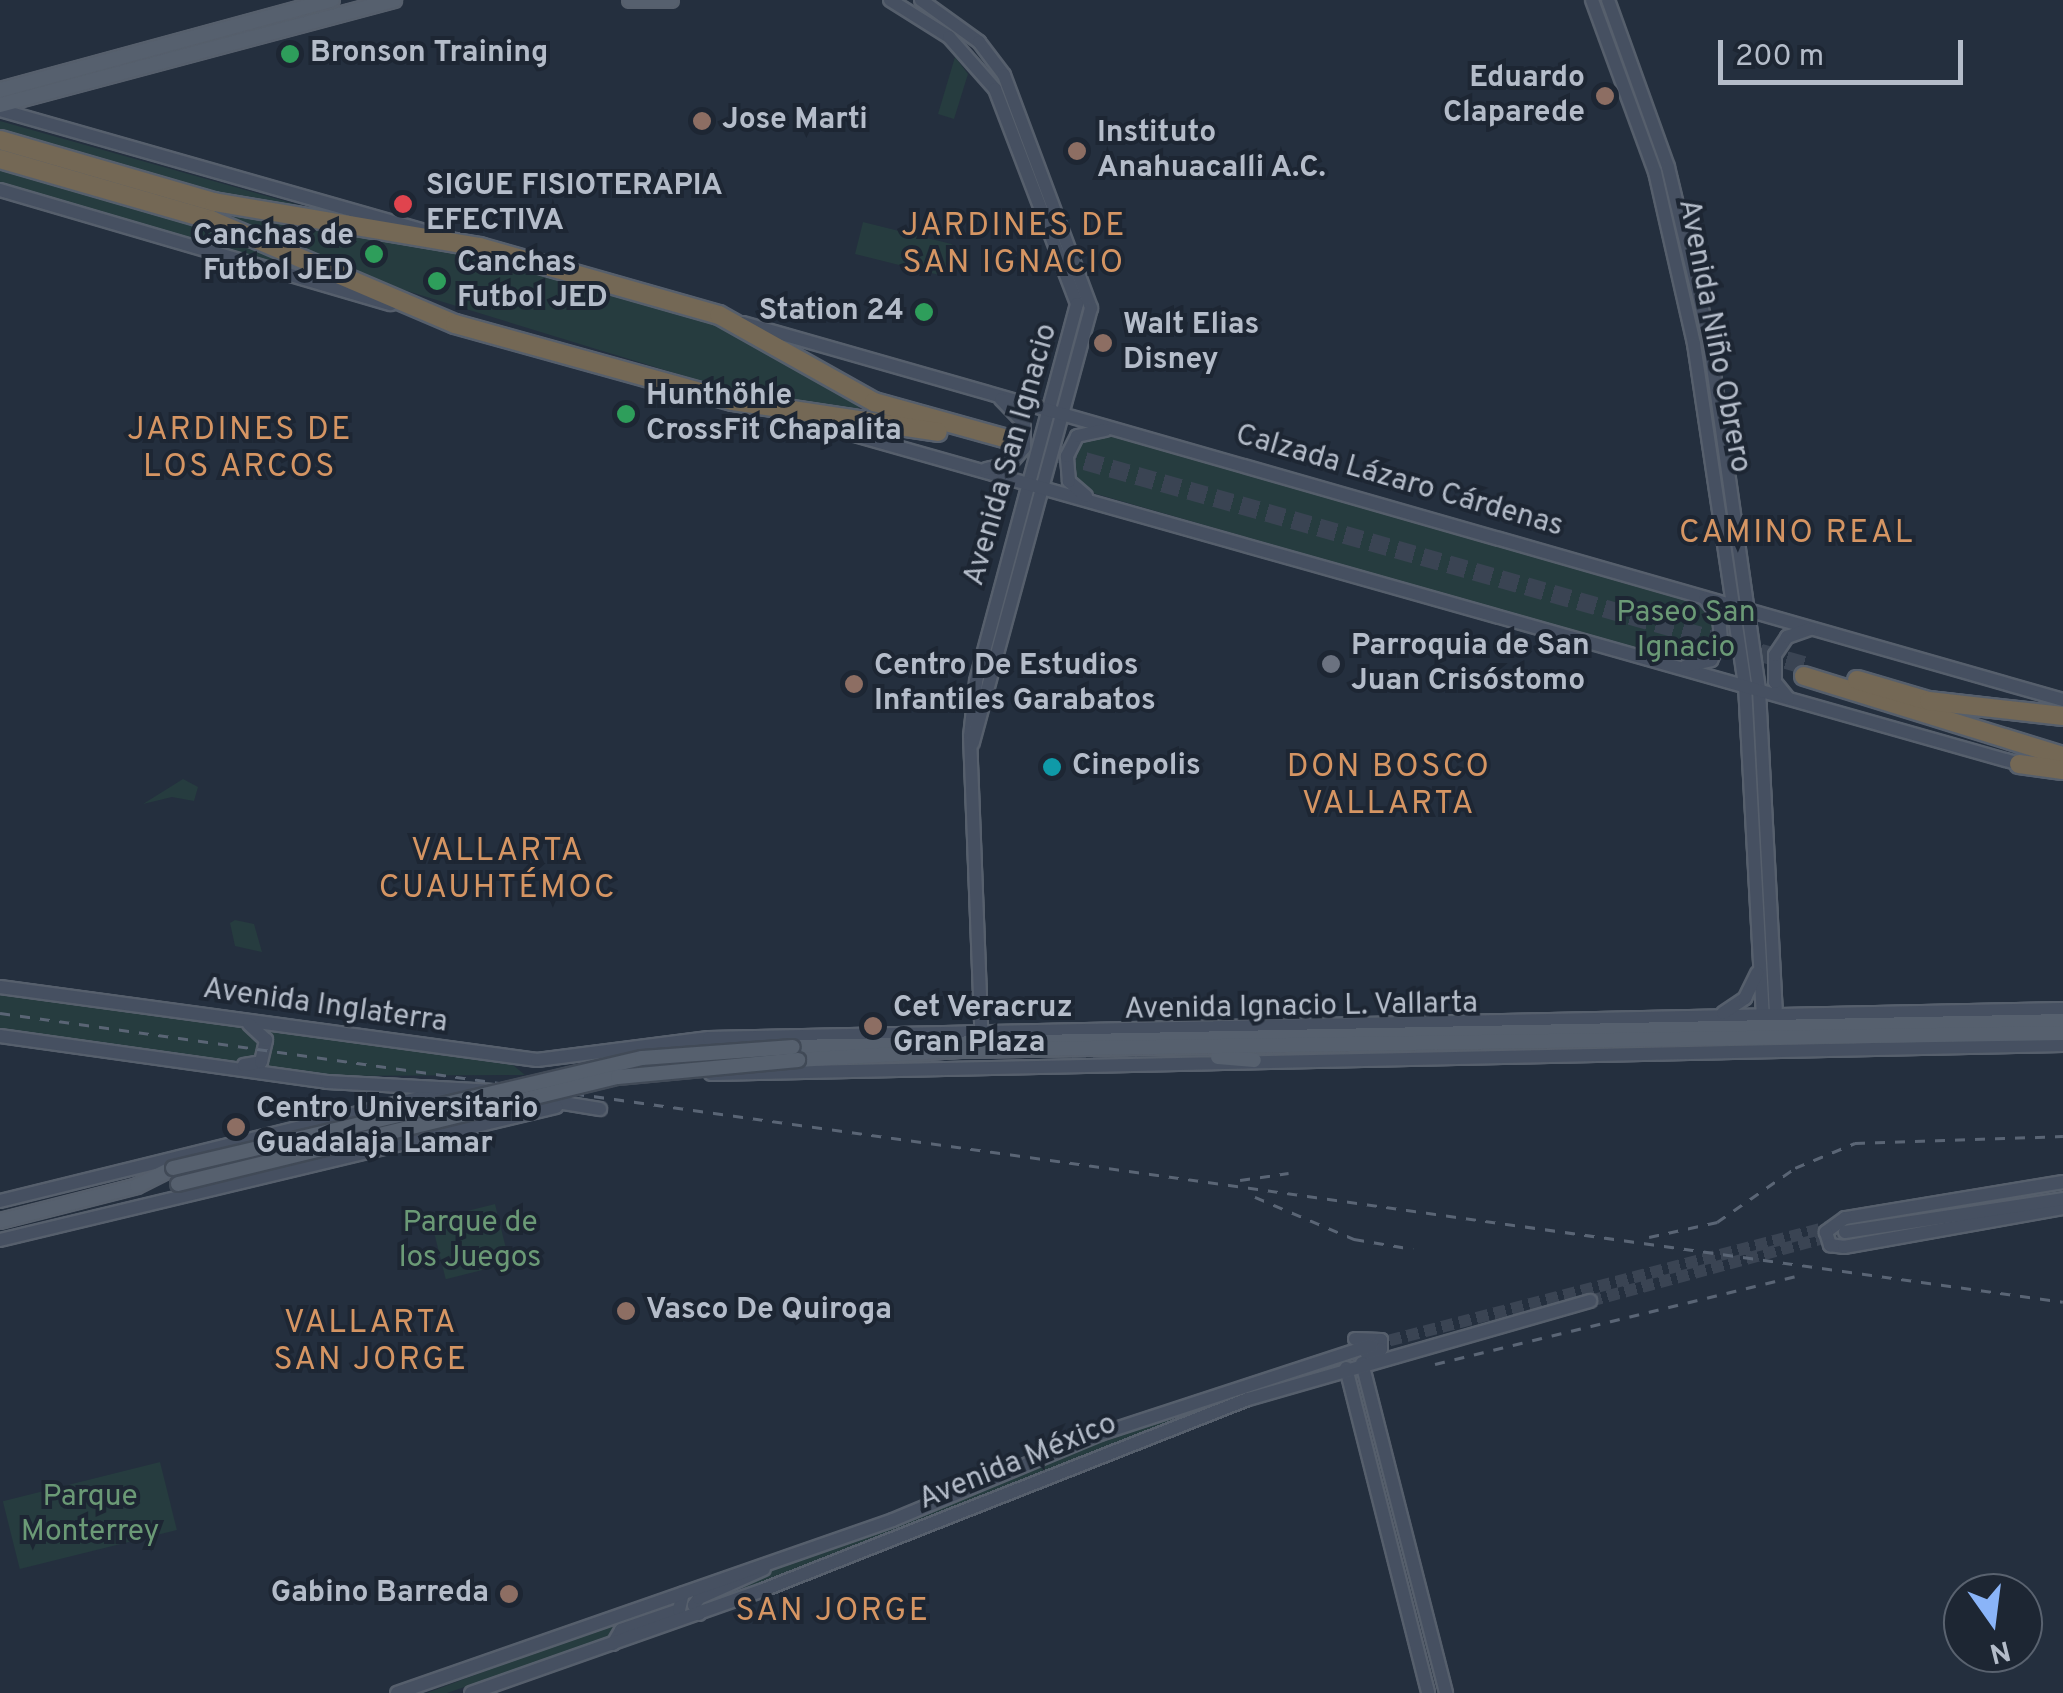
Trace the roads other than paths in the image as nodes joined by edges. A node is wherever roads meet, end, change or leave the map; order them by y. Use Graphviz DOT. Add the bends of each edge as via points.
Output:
graph roads {
  1 [pos="332,0"];
  2 [pos="394,0"];
  3 [pos="630,0"];
  4 [pos="671,0"];
  5 [pos="890,0"];
  6 [pos="921,0"];
  7 [pos="1592,0"];
  8 [pos="1608,0"];
  9 [pos="0,90"];
  10 [pos="0,110"];
  11 [pos="0,140"];
  12 [pos="0,160"];
  13 [pos="0,186"];
  14 [pos="212,211"];
  15 [pos="480,247"];
  16 [pos="720,316"];
  17 [pos="455,324"];
  18 [pos="995,394"];
  19 [pos="733,401"];
  20 [pos="1057,412"];
  21 [pos="1156,441"];
  22 [pos="979,470"];
  23 [pos="1029,484"];
  24 [pos="1044,488"];
  25 [pos="1096,502"];
  26 [pos="1702,598"];
  27 [pos="1736,607"];
  28 [pos="1751,612"];
  29 [pos="1812,629"];
  30 [pos="1679,667"];
  31 [pos="1752,688"];
  32 [pos="1788,698"];
  33 [pos="2063,700"];
  34 [pos="2063,716"];
  35 [pos="972,746"];
  36 [pos="2063,756"];
  37 [pos="2020,764"];
  38 [pos="2063,774"];
  39 [pos="1760,966"];
  40 [pos="0,987"];
  41 [pos="2063,1009"];
  42 [pos="1962,1010"];
  43 [pos="1719,1015"];
  44 [pos="2063,1020"];
  45 [pos="242,1021"];
  46 [pos="1982,1022"];
  47 [pos="1033,1028"];
  48 [pos="1770,1033"];
  49 [pos="983,1034"];
  50 [pos="0,1036"];
  51 [pos="2063,1040"];
  52 [pos="643,1045"];
  53 [pos="1354,1046"];
  54 [pos="962,1050"];
  55 [pos="795,1053"];
  56 [pos="1137,1056"];
  57 [pos="1072,1058"];
  58 [pos="1319,1058"];
  59 [pos="1254,1060"];
  60 [pos="227,1067"];
  61 [pos="485,1121"];
  62 [pos="2063,1184"];
  63 [pos="137,1186"];
  64 [pos="2063,1199"];
  65 [pos="0,1201"];
  66 [pos="2063,1208"];
  67 [pos="0,1220"];
  68 [pos="0,1240"];
  69 [pos="1590,1301"];
  70 [pos="1355,1339"];
  71 [pos="1372,1346"];
  72 [pos="1362,1363"];
  73 [pos="1346,1368"];
  74 [pos="1248,1399"];
  75 [pos="1363,1401"];
  76 [pos="774,1561"];
  77 [pos="683,1592"];
  78 [pos="699,1614"];
  79 [pos="613,1644"];
  80 [pos="463,1669"];
  81 [pos="397,1693"];
  82 [pos="423,1693"];
  83 [pos="471,1693"];
  84 [pos="1428,1693"];
  85 [pos="1446,1693"];
  1 -- 9 [label="main road"];
  2 -- 10 [label="main road"];
  3 -- 4 [label="main road"];
  5 -- 20 [label="street, Avenida San Ignacio" via="934,25 979,68 1037,190 1077,304"];
  6 -- 20 [label="street, Avenida San Ignacio" via="979,42 1004,76 1090,298 1090,325"];
  7 -- 27 [label="street, Avenida Niño Obrero" via="1655,172 1694,344"];
  8 -- 28 [label="street, Avenida Niño Obrero" via="1668,168 1705,322"];
  10 -- 15 [label="street, Calzada Lázaro Cárdenas"];
  11 -- 14 [label="highway, Calzada Lázaro Cárdenas"];
  12 -- 14 [label="highway, Calzada Lázaro Cárdenas"];
  13 -- 17 [label="street, Calzada Lázaro Cárdenas"];
  14 -- 15 [label="highway, Calzada Lázaro Cárdenas"];
  14 -- 17 [label="highway, Calzada Lázaro Cárdenas"];
  15 -- 16 [label="highway, Calzada Lázaro Cárdenas"];
  16 -- 18 [label="street, Calzada Lázaro Cárdenas"];
  16 -- 19 [label="highway, Calzada Lázaro Cárdenas" via="874,402 1007,444"];
  17 -- 19 [label="highway, Calzada Lázaro Cárdenas"];
  18 -- 20 [label="street, Calzada Lázaro Cárdenas"];
  18 -- 22 [label="street" via="1024,424 1024,448 1010,464"];
  19 -- 22 [label="street, Calzada Lázaro Cárdenas"];
  20 -- 21 [label="street, Calzada Lázaro Cárdenas"];
  20 -- 23 [label="street, Avenida San Ignacio"];
  20 -- 24 [label="street, Avenida San Ignacio"];
  21 -- 25 [label="street" via="1100,429 1077,436 1065,468 1077,490"];
  21 -- 26 [label="street, Calzada Lázaro Cárdenas"];
  22 -- 23 [label="street, Calzada Lázaro Cárdenas"];
  23 -- 24 [label="street, Calzada Lázaro Cárdenas"];
  23 -- 35 [label="street, Avenida San Ignacio" via="976,682"];
  24 -- 25 [label="street, Calzada Lázaro Cárdenas"];
  24 -- 35 [label="street, Avenida San Ignacio"];
  25 -- 30 [label="street, Calzada Lázaro Cárdenas"];
  26 -- 27 [label="street, Calzada Lázaro Cárdenas"];
  26 -- 30 [label="street" via="1722,624 1718,652 1701,664"];
  27 -- 28 [label="street, Calzada Lázaro Cárdenas"];
  27 -- 31 [label="street, Avenida Niño Obrero"];
  28 -- 29 [label="street, Calzada Lázaro Cárdenas"];
  28 -- 31 [label="street, Avenida Niño Obrero"];
  29 -- 32 [label="street" via="1786,637 1775,654 1775,682"];
  29 -- 33 [label="street, Calzada Lázaro Cárdenas"];
  30 -- 31 [label="street, Calzada Lázaro Cárdenas"];
  31 -- 32 [label="street, Calzada Lázaro Cárdenas"];
  31 -- 39 [label="street, Avenida Niño Obrero"];
  31 -- 48 [label="street, Avenida Niño Obrero"];
  32 -- 37 [label="street, Calzada Lázaro Cárdenas"];
  34 -- 36 [label="highway" via="1930,701 1805,671"];
  35 -- 49 [label="street, Avenida San Ignacio"];
  37 -- 38 [label="highway"];
  39 -- 43 [label="street" via="1744,998"];
  39 -- 48 [label="street, Avenida Niño Obrero"];
  40 -- 45 [label="street, Avenida Inglaterra"];
  41 -- 42 [label="street, Avenida Ignacio L. Vallarta"];
  42 -- 46 [label="main road"];
  42 -- 48 [label="street, Avenida Ignacio L. Vallarta"];
  43 -- 47 [label="street, Avenida Ignacio L. Vallarta"];
  43 -- 48 [label="street, Avenida Ignacio L. Vallarta"];
  44 -- 46 [label="main road, Avenida Ignacio L. Vallarta"];
  45 -- 52 [label="street, Avenida Inglaterra" via="538,1060"];
  45 -- 60 [label="street" via="263,1031 263,1060"];
  46 -- 48 [label="main road, Avenida Ignacio L. Vallarta"];
  47 -- 49 [label="main road"];
  48 -- 49 [label="main road, Avenida Ignacio L. Vallarta"];
  48 -- 51 [label="street, Avenida Ignacio L. Vallarta"];
  48 -- 51 [label="main road, Avenida Ignacio L. Vallarta"];
  48 -- 53 [label="main road, Avenida Ignacio L. Vallarta"];
  48 -- 58 [label="street, Avenida Ignacio L. Vallarta"];
  49 -- 52 [label="street, Avenida Ignacio L. Vallarta"];
  49 -- 55 [label="main road, Avenida Ignacio L. Vallarta"];
  50 -- 60 [label="street, Avenida Inglaterra"];
  52 -- 59 [label="street, Avenida Ignacio L. Vallarta" via="634,1052 632,1068 646,1080"];
  53 -- 54 [label="main road, Avenida Ignacio L. Vallarta"];
  53 -- 58 [label="main road"];
  54 -- 55 [label="main road, Avenida Ignacio L. Vallarta"];
  54 -- 57 [label="main road" via="978,1058"];
  55 -- 63 [label="main road, Avenida Ignacio L. Vallarta, bridge" via="618,1077 178,1184"];
  55 -- 63 [label="main road, Avenida Ignacio L. Vallarta, bridge" via="642,1058 173,1168"];
  56 -- 59 [label="main road"];
  58 -- 59 [label="street, Avenida Ignacio L. Vallarta"];
  60 -- 61 [label="street, Avenida Inglaterra" via="362,1086 480,1088 594,1108 544,1107"];
  61 -- 65 [label="street" via="462,1102 419,1098"];
  61 -- 68 [label="street"];
  62 -- 64 [label="street" via="1845,1228"];
  62 -- 66 [label="street" via="1845,1218 1826,1232 1830,1244 1844,1247"];
  63 -- 67 [label="main road, Avenida Ignacio L. Vallarta"];
  69 -- 72 [label="street, Avenida México"];
  70 -- 74 [label="street" via="1376,1336 1382,1346 1293,1375"];
  71 -- 76 [label="street, Avenida México" via="1100,1434"];
  72 -- 73 [label="street, Avenida México"];
  72 -- 75 [label="street"];
  73 -- 74 [label="street, Avenida México"];
  73 -- 75 [label="street"];
  74 -- 78 [label="street, Avenida México"];
  75 -- 84 [label="street"];
  75 -- 85 [label="street"];
  76 -- 77 [label="street, Avenida México"];
  76 -- 78 [label="street" via="750,1579 699,1598"];
  77 -- 79 [label="street" via="679,1610 621,1630"];
  77 -- 80 [label="street, Avenida México"];
  78 -- 79 [label="street, Avenida México"];
  79 -- 83 [label="street, Avenida México"];
  80 -- 81 [label="street, Avenida México"];
  80 -- 82 [label="street" via="453,1681"];
}
